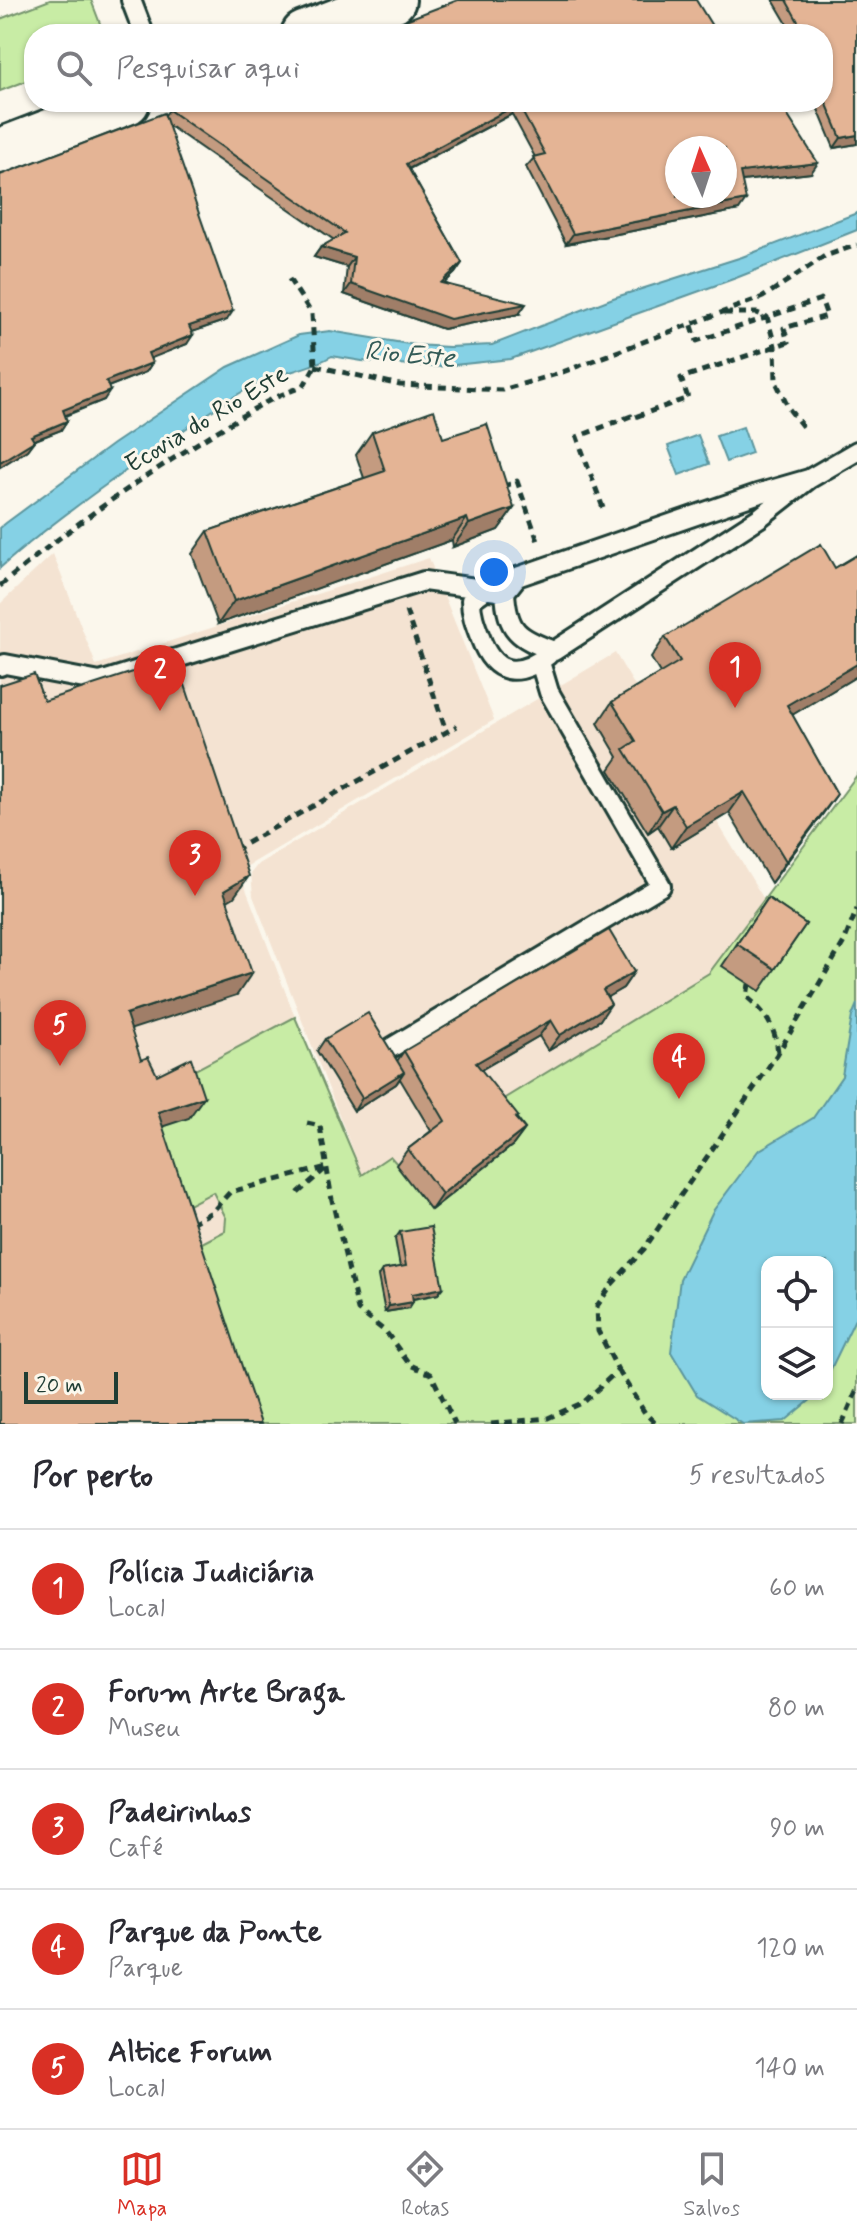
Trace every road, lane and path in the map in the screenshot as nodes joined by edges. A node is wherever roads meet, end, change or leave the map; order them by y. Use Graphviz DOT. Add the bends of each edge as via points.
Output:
graph roads {
  1 [pos="131,0"];
  2 [pos="393,0"];
  3 [pos="140,24"];
  4 [pos="330,24"];
  5 [pos="101,112"];
  6 [pos="0,151"];
  7 [pos="857,245"];
  8 [pos="289,279"];
  9 [pos="719,313"];
  10 [pos="767,317"];
  11 [pos="691,323"];
  12 [pos="775,346"];
  13 [pos="315,366"];
  14 [pos="806,431"];
  15 [pos="857,451"];
  16 [pos="809,479"];
  17 [pos="497,490"];
  18 [pos="603,508"];
  19 [pos="539,545"];
  20 [pos="511,585"];
  21 [pos="0,586"];
  22 [pos="458,588"];
  23 [pos="484,590"];
  24 [pos="547,656"];
  25 [pos="0,666"];
  26 [pos="457,726"];
  27 [pos="446,731"];
  28 [pos="228,836"];
  29 [pos="857,909"];
  30 [pos="749,984"];
  31 [pos="389,1049"];
  32 [pos="778,1053"];
  33 [pos="307,1123"];
  34 [pos="327,1167"];
  35 [pos="298,1193"];
  36 [pos="187,1225"];
  37 [pos="618,1370"];
  38 [pos="857,1390"];
  39 [pos="455,1424"];
  40 [pos="491,1424"];
  41 [pos="656,1424"];
  42 [pos="842,1424"];
  1 -- 3 [label="lane"];
  2 -- 4 [label="main road"];
  5 -- 6 [label="main road"];
  7 -- 9 [label="path, Ecovia do Rio Este" via="825,256 763,297"];
  8 -- 13 [label="path" via="312,314"];
  9 -- 10 [label="path"];
  9 -- 11 [label="path, Ecovia do Rio Este"];
  10 -- 11 [label="path" via="697,341"];
  10 -- 12 [label="path"];
  10 -- 12 [label="path" via="821,299 827,316 784,328 788,342"];
  11 -- 13 [label="path, Ecovia do Rio Este" via="502,390 400,385"];
  12 -- 14 [label="path" via="776,382"];
  12 -- 18 [label="path" via="681,378 688,398 577,437"];
  13 -- 21 [label="path, Ecovia do Rio Este" via="303,387 277,394 188,449 52,542"];
  15 -- 16 [label="lane"];
  16 -- 20 [label="lane"];
  16 -- 24 [label="lane" via="759,518"];
  17 -- 19 [label="path" via="517,481"];
  20 -- 23 [label="lane"];
  20 -- 24 [label="lane" via="506,615 516,634"];
  22 -- 23 [label="lane"];
  22 -- 25 [label="lane" via="424,581 100,682"];
  22 -- 27 [label="path" via="404,607"];
  23 -- 24 [label="lane" via="471,600 471,612 482,644 498,667 530,668"];
  24 -- 31 [label="lane" via="549,692 661,886"];
  26 -- 27 [label="path"];
  27 -- 28 [label="path" via="233,850"];
  29 -- 32 [label="path" via="844,942"];
  30 -- 32 [label="path" via="747,997 766,1014"];
  32 -- 37 [label="path" via="644,1249 597,1306 598,1331"];
  33 -- 34 [label="path" via="320,1126"];
  34 -- 35 [label="path"];
  34 -- 36 [label="path" via="230,1192 212,1212"];
  34 -- 39 [label="path" via="358,1310 386,1332 410,1365 431,1374"];
  37 -- 40 [label="path" via="584,1402 548,1418"];
  37 -- 41 [label="path"];
  38 -- 42 [label="path"];
}
